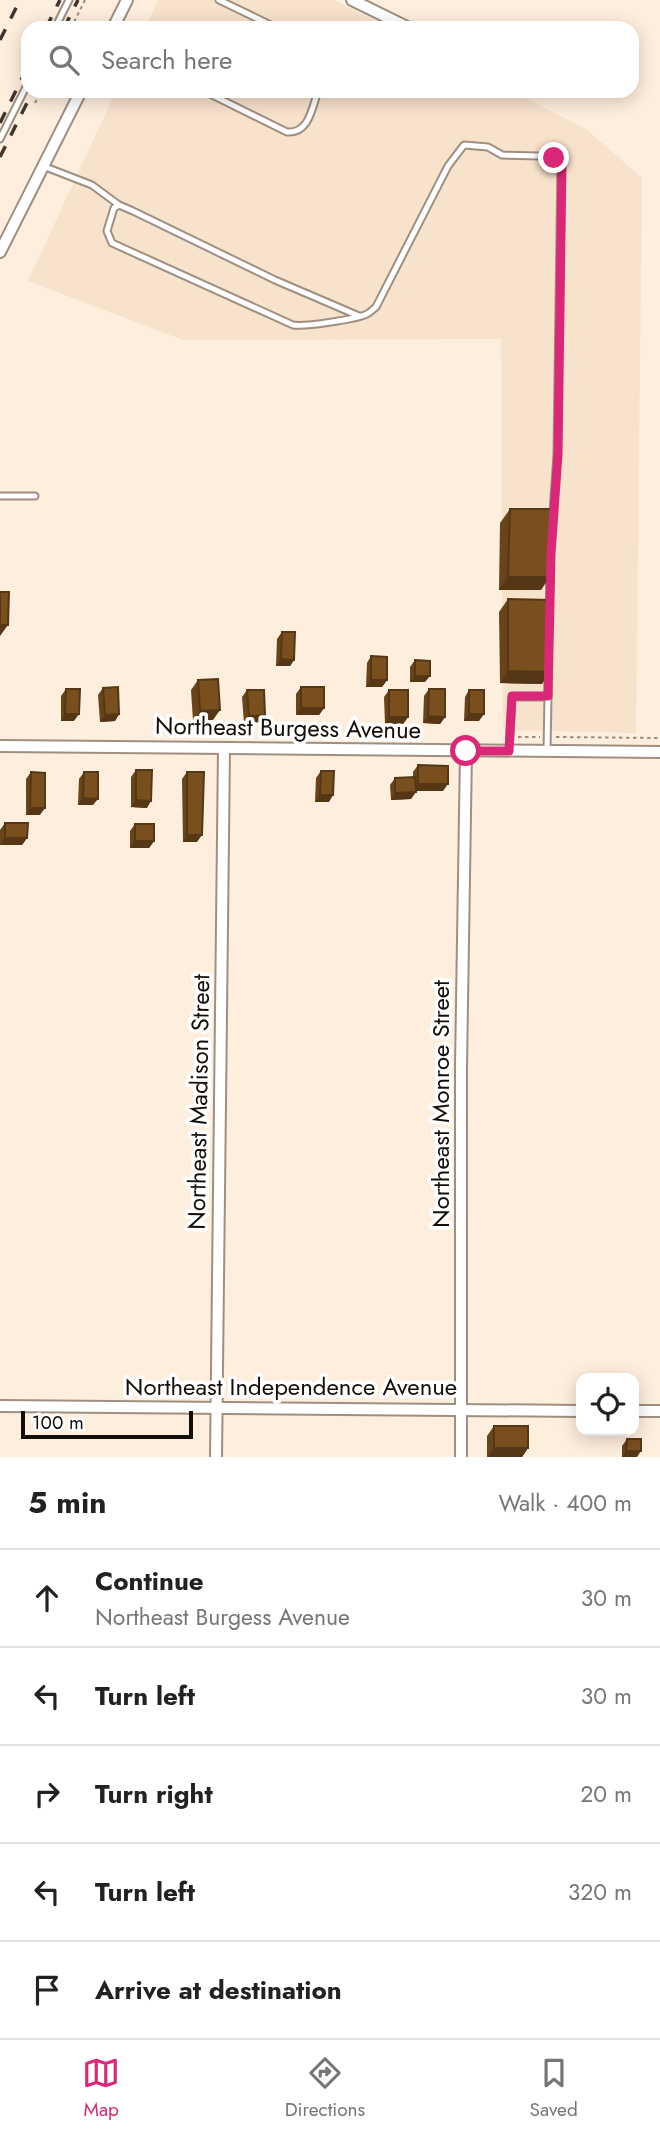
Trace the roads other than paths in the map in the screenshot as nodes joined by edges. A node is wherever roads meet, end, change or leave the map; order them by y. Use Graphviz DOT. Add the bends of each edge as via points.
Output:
graph roads {
  1 [pos="69,0"];
  2 [pos="127,0"];
  3 [pos="219,0"];
  4 [pos="352,0"];
  5 [pos="58,21"];
  6 [pos="116,21"];
  7 [pos="262,21"];
  8 [pos="395,21"];
  9 [pos="21,97"];
  10 [pos="77,98"];
  11 [pos="218,98"];
  12 [pos="316,98"];
  13 [pos="0,139"];
  14 [pos="43,166"];
  15 [pos="119,205"];
  16 [pos="0,252"];
  17 [pos="359,316"];
  18 [pos="0,496"];
  19 [pos="36,496"];
  20 [pos="549,635"];
  21 [pos="548,662"];
  22 [pos="548,696"];
  23 [pos="0,746"];
  24 [pos="224,748"];
  25 [pos="466,751"];
  26 [pos="509,751"];
  27 [pos="547,751"];
  28 [pos="660,752"];
  29 [pos="0,1406"];
  30 [pos="217,1408"];
  31 [pos="461,1409"];
  32 [pos="576,1411"];
  33 [pos="639,1411"];
  34 [pos="660,1411"];
  35 [pos="216,1457"];
  36 [pos="461,1457"];
  1 -- 5 [label="lane"];
  2 -- 6 [label="street"];
  3 -- 7 [label="lane"];
  4 -- 8 [label="street"];
  9 -- 13 [label="lane"];
  10 -- 14 [label="street"];
  11 -- 12 [label="lane" via="287,132 306,125"];
  14 -- 15 [label="lane" via="92,186"];
  14 -- 16 [label="street"];
  15 -- 17 [label="lane"];
  15 -- 17 [label="lane" via="107,231 112,243 157,264 293,325"];
  17 -- 20 [label="lane" via="376,307 448,166 464,145 488,147 502,155 562,161 558,454"];
  18 -- 19 [label="lane"];
  21 -- 22 [label="lane"];
  22 -- 26 [label="lane" via="512,696"];
  22 -- 27 [label="lane"];
  23 -- 24 [label="street, Northeast Burgess Avenue"];
  24 -- 25 [label="street, Northeast Burgess Avenue"];
  24 -- 30 [label="street, Northeast Madison Street"];
  25 -- 26 [label="street, Northeast Burgess Avenue"];
  25 -- 31 [label="street, Northeast Monroe Street"];
  26 -- 27 [label="street, Northeast Burgess Avenue"];
  27 -- 28 [label="street, Northeast Burgess Avenue"];
  29 -- 30 [label="street, Northeast Independence Avenue"];
  30 -- 31 [label="street, Northeast Independence Avenue"];
  30 -- 35 [label="street, Northeast Madison Street"];
  31 -- 32 [label="street, Northeast Independence Avenue"];
  31 -- 36 [label="street, Northeast Monroe Street"];
  33 -- 34 [label="street"];
}
